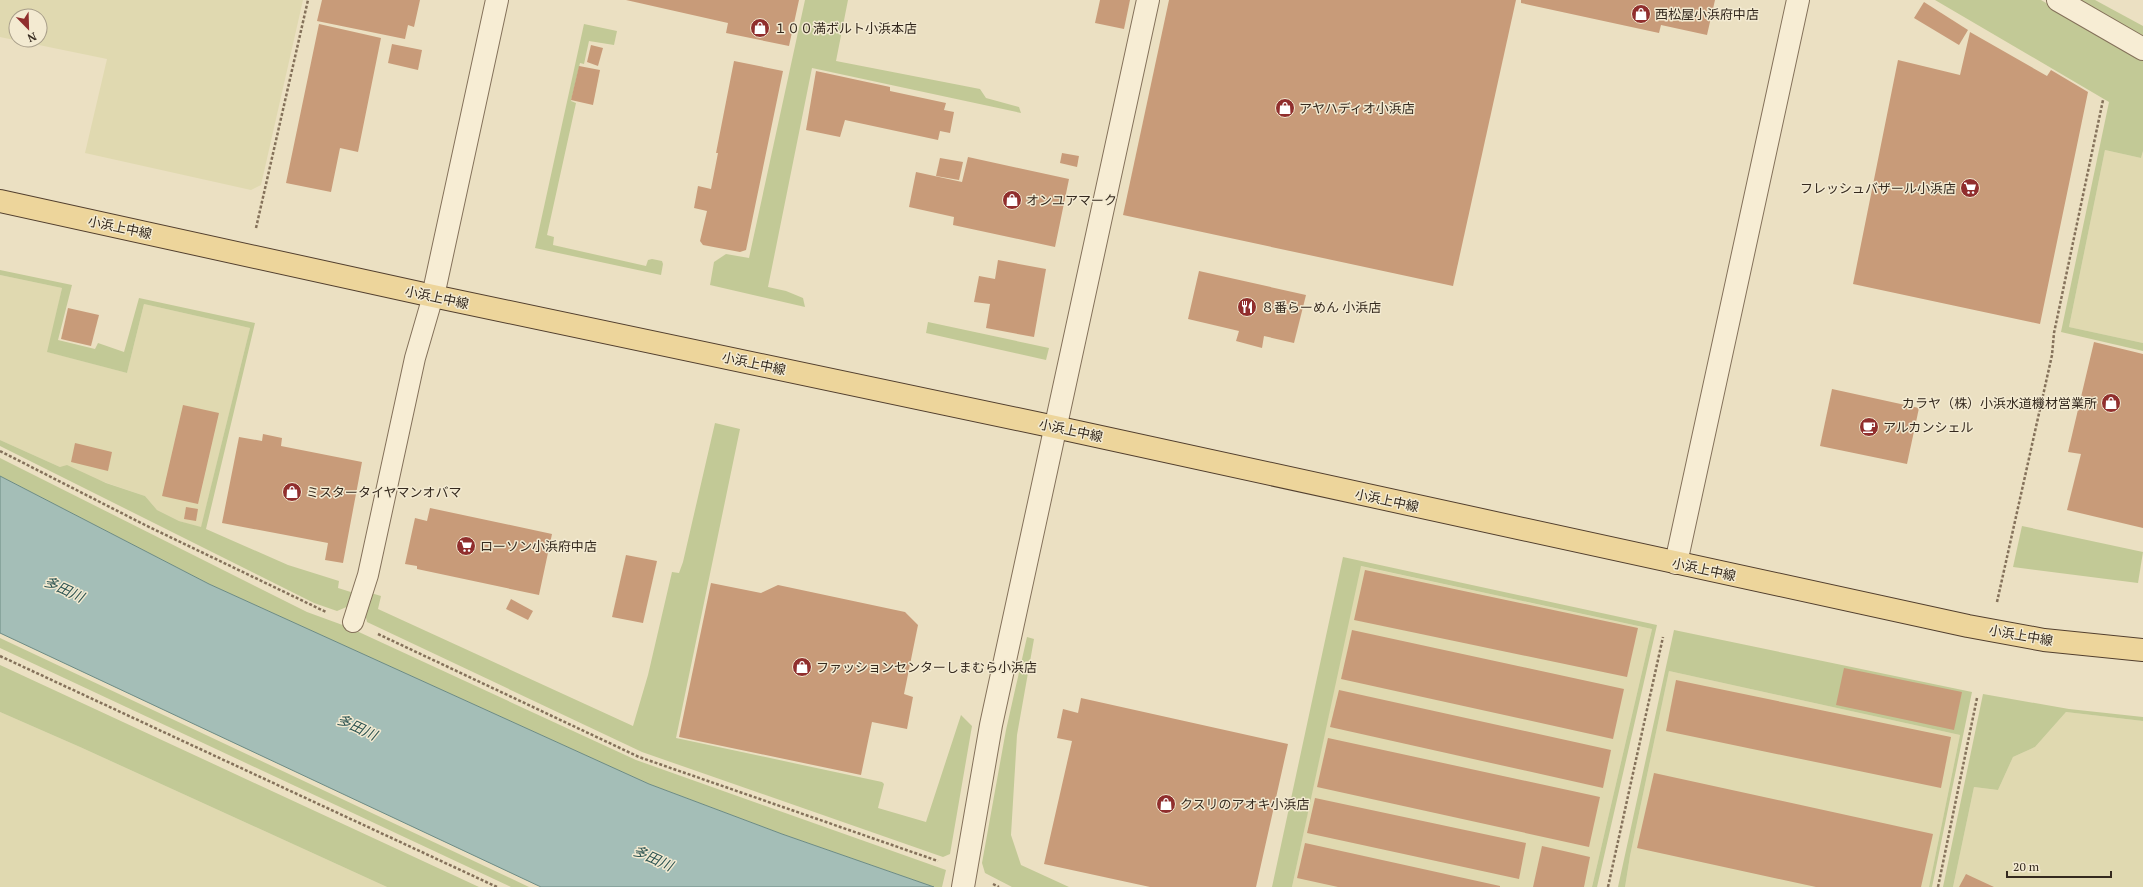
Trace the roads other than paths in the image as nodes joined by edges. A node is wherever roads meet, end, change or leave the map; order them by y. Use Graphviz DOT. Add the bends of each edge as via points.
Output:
graph roads {
  1 [pos="497,0"];
  2 [pos="1148,0"];
  3 [pos="1798,0"];
  4 [pos="2058,0"];
  5 [pos="2143,49"];
  6 [pos="0,201"];
  7 [pos="433,296"];
  8 [pos="1055,427"];
  9 [pos="1676,563"];
  10 [pos="353,622"];
  11 [pos="2143,650"];
  12 [pos="964,879"];
  1 -- 7 [label="street"];
  2 -- 8 [label="street"];
  3 -- 9 [label="street"];
  4 -- 5 [label="street"];
  6 -- 7 [label="main road, 小浜上中線"];
  7 -- 8 [label="main road, 小浜上中線"];
  7 -- 10 [label="lane" via="415,358 368,575"];
  8 -- 9 [label="main road, 小浜上中線"];
  8 -- 12 [label="street" via="991,725"];
  9 -- 11 [label="main road, 小浜上中線" via="2044,640"];
}
